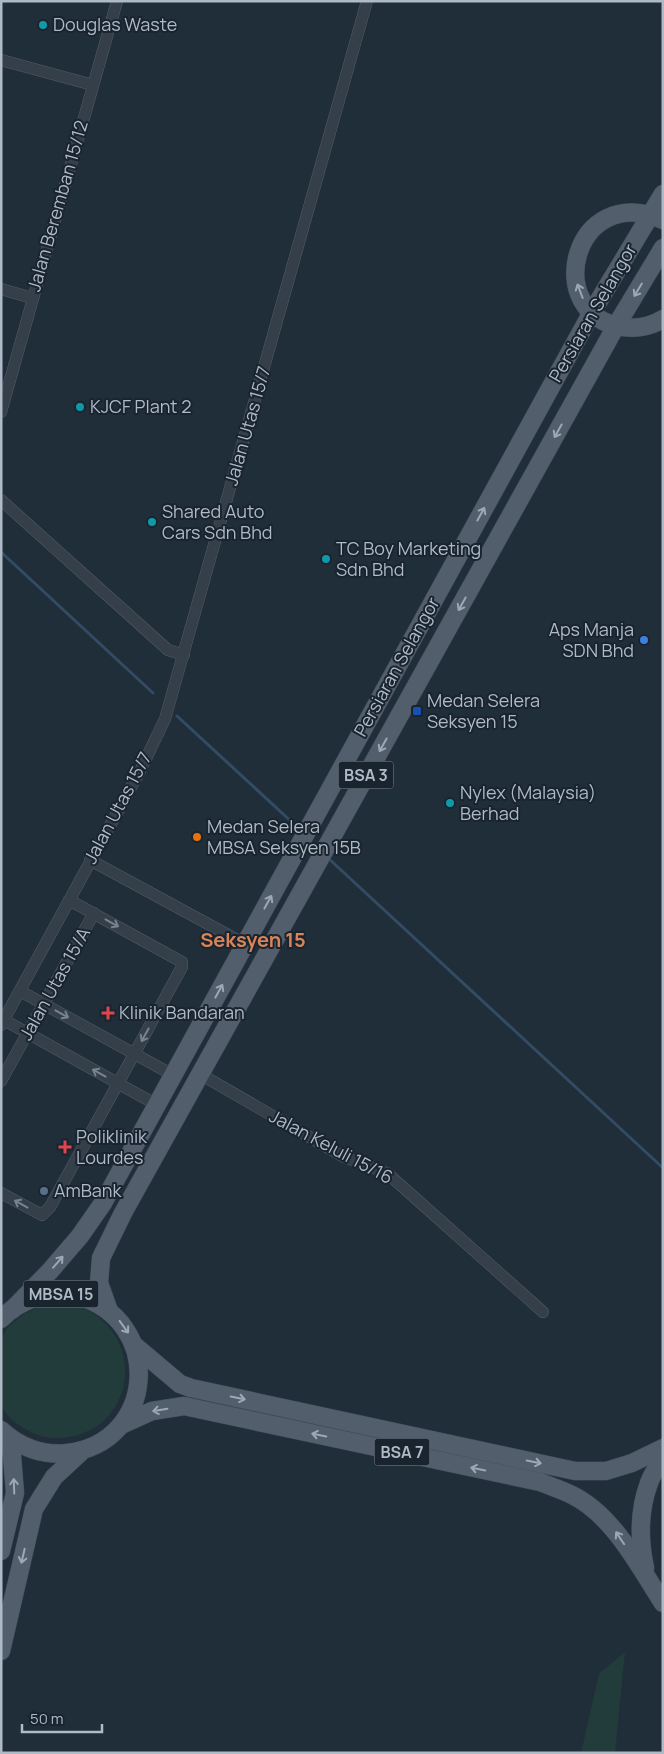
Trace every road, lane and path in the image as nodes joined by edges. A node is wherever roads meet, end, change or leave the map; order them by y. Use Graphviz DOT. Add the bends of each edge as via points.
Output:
graph roads {
  1 [pos="117,1"];
  2 [pos="367,1"];
  3 [pos="1,60"];
  4 [pos="93,84"];
  5 [pos="663,194"];
  6 [pos="656,217"];
  7 [pos="663,248"];
  8 [pos="1,289"];
  9 [pos="32,298"];
  10 [pos="592,312"];
  11 [pos="663,319"];
  12 [pos="616,326"];
  13 [pos="1,412"];
  14 [pos="1,500"];
  15 [pos="184,655"];
  16 [pos="90,860"];
  17 [pos="69,900"];
  18 [pos="94,913"];
  19 [pos="245,944"];
  20 [pos="20,991"];
  21 [pos="44,1004"];
  22 [pos="2,1023"];
  23 [pos="27,1034"];
  24 [pos="134,1054"];
  25 [pos="200,1074"];
  26 [pos="173,1075"];
  27 [pos="1,1081"];
  28 [pos="118,1084"];
  29 [pos="157,1105"];
  30 [pos="1,1193"];
  31 [pos="109,1311"];
  32 [pos="543,1312"];
  33 [pos="6,1314"];
  34 [pos="135,1346"];
  35 [pos="121,1426"];
  36 [pos="5,1433"];
  37 [pos="663,1448"];
  38 [pos="81,1452"];
  39 [pos="663,1459"];
  40 [pos="1,1551"];
  41 [pos="647,1578"];
  42 [pos="663,1603"];
  43 [pos="1,1651"];
  1 -- 4 [label="street, Jalan Beremban 15/12"];
  2 -- 15 [label="street, Jalan Utas 15/7"];
  3 -- 4 [label="street"];
  4 -- 9 [label="street, Jalan Beremban 15/12"];
  5 -- 6 [label="main road, Persiaran Selangor / BSA 3"];
  6 -- 10 [label="main road, Persiaran Selangor / BSA 3"];
  10 -- 6 [label="main road, one-way" via="580,296 575,278 576,258 583,240 612,216 631,212"];
  7 -- 12 [label="main road, Persiaran Selangor / BSA 3, one-way"];
  8 -- 9 [label="street"];
  9 -- 13 [label="street, Jalan Beremban 15/12"];
  10 -- 12 [label="main road"];
  19 -- 10 [label="main road, Persiaran Selangor / BSA 3, one-way"];
  11 -- 12 [label="main road" via="636,329"];
  12 -- 25 [label="main road, Persiaran Selangor / BSA 3, one-way"];
  14 -- 15 [label="street" via="168,650"];
  15 -- 16 [label="street, Jalan Utas 15/7" via="165,719"];
  16 -- 17 [label="street, Jalan Utas 15/7"];
  16 -- 19 [label="street"];
  17 -- 18 [label="street"];
  17 -- 20 [label="street, Jalan Utas 15/7"];
  18 -- 21 [label="street, Jalan Utas 15/A"];
  18 -- 24 [label="street, one-way" via="182,962 182,968"];
  26 -- 19 [label="main road, Persiaran Selangor / BSA 3, one-way"];
  20 -- 21 [label="street"];
  20 -- 22 [label="street, Jalan Utas 15/7"];
  21 -- 23 [label="street, Jalan Utas 15/A"];
  21 -- 24 [label="street, one-way"];
  22 -- 23 [label="street"];
  23 -- 27 [label="street, Jalan Utas 15/A"];
  28 -- 23 [label="street, one-way"];
  24 -- 26 [label="street"];
  24 -- 28 [label="street"];
  25 -- 31 [label="main road, Persiaran Selangor / BSA 3" via="122,1213 101,1258 99,1283"];
  25 -- 32 [label="street, Jalan Keluli 15/16" via="344,1157 387,1173"];
  26 -- 29 [label="main road, Persiaran Selangor / BSA 3"];
  28 -- 29 [label="street"];
  28 -- 30 [label="street, one-way" via="50,1207 42,1215"];
  33 -- 29 [label="main road, Persiaran Selangor / BSA 3, one-way" via="80,1236 103,1203"];
  31 -- 33 [label="main road, MBSA 15" via="91,1300 71,1294 50,1294 30,1299"];
  31 -- 34 [label="main road, MBSA 15, one-way"];
  34 -- 35 [label="main road, MBSA 15" via="140,1374 135,1401"];
  34 -- 37 [label="main road, BSA 7, one-way" via="180,1384 190,1388 575,1471 606,1471"];
  35 -- 38 [label="main road, MBSA 15" via="96,1446"];
  41 -- 35 [label="main road, BSA 7, one-way" via="616,1531 594,1510 574,1495 540,1482 184,1406 152,1411"];
  36 -- 38 [label="main road, MBSA 15" via="30,1450 55,1455"];
  40 -- 36 [label="main road, one-way" via="15,1492 12,1456"];
  38 -- 43 [label="main road, one-way" via="54,1477 34,1509"];
  39 -- 41 [label="main road" via="649,1481 642,1508 640,1546"];
  41 -- 42 [label="main road"];
}
